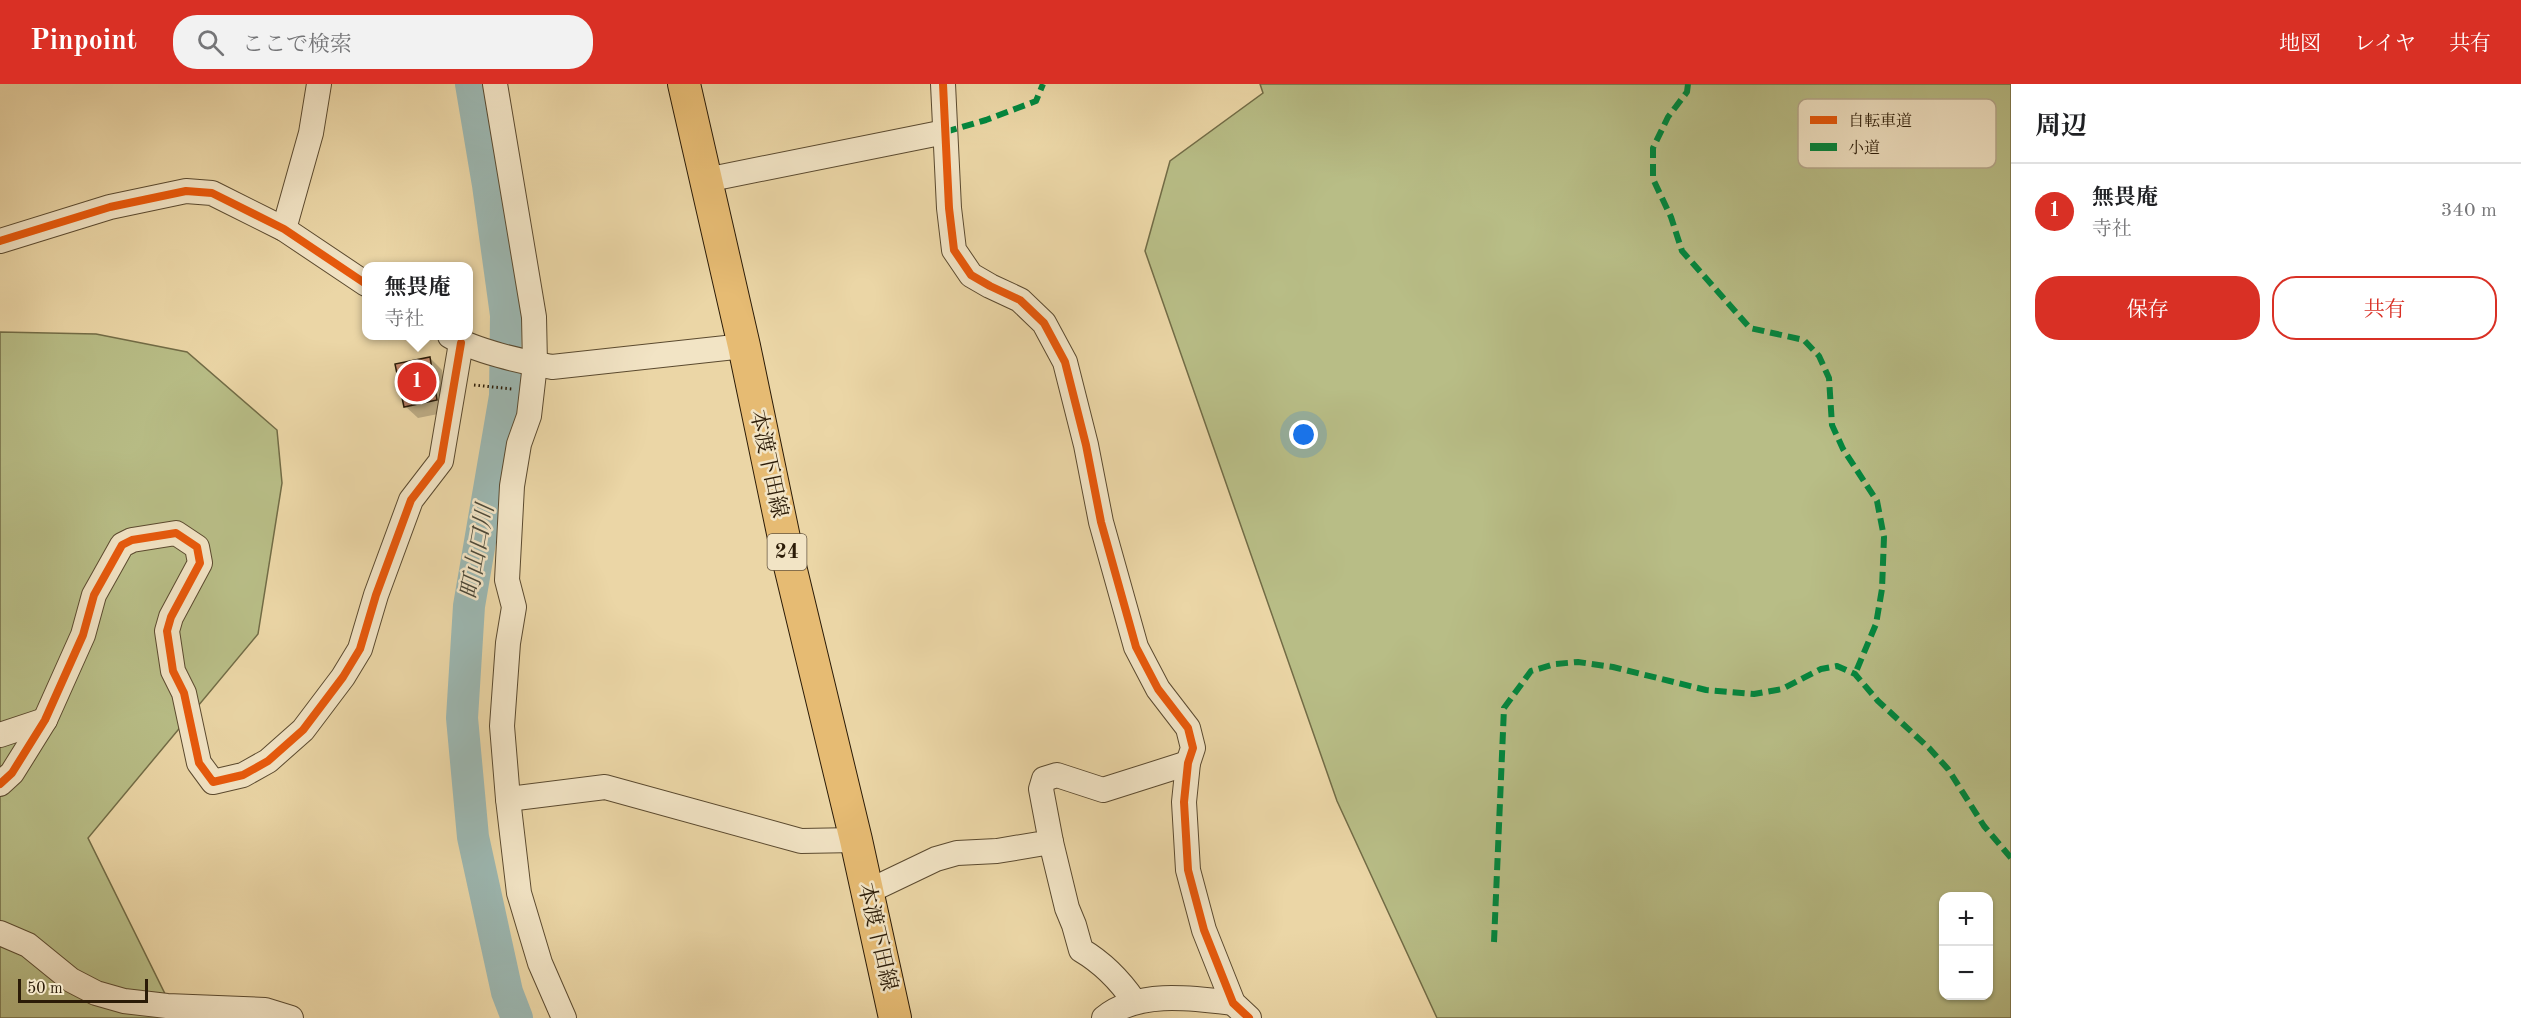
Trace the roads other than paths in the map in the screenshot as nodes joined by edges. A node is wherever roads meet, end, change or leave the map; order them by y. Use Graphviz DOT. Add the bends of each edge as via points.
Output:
graph roads {
  1 [pos="319,84"];
  2 [pos="495,84"];
  3 [pos="684,84"];
  4 [pos="944,84"];
  5 [pos="945,132"];
  6 [pos="706,180"];
  7 [pos="284,229"];
  8 [pos="0,241"];
  9 [pos="362,281"];
  10 [pos="456,340"];
  11 [pos="459,340"];
  12 [pos="744,346"];
  13 [pos="530,363"];
  14 [pos="45,720"];
  15 [pos="0,735"];
  16 [pos="1188,764"];
  17 [pos="0,784"];
  18 [pos="508,799"];
  19 [pos="856,840"];
  20 [pos="1051,842"];
  21 [pos="867,892"];
  22 [pos="0,933"];
  23 [pos="1134,1001"];
  24 [pos="1241,1010"];
  25 [pos="291,1018"];
  26 [pos="564,1018"];
  27 [pos="895,1018"];
  28 [pos="1104,1018"];
  1 -- 7 [label="street" via="311,133"];
  2 -- 13 [label="street" via="534,317"];
  3 -- 6 [label="main road, 本渡下田線 / 24"];
  4 -- 5 [label="street"];
  5 -- 6 [label="street"];
  5 -- 16 [label="street" via="954,250 970,275 1020,300 1044,323 1065,362 1101,522 1136,647 1158,689 1188,728 1193,748"];
  6 -- 12 [label="main road, 本渡下田線 / 24"];
  7 -- 8 [label="street" via="212,193 186,191 110,207"];
  7 -- 9 [label="street"];
  10 -- 14 [label="street" via="441,461 411,500 360,649 303,730 268,761 243,775 213,782 199,763 166,631 200,563 197,547 176,533 122,545 94,595 83,635"];
  11 -- 13 [label="street"];
  12 -- 13 [label="street" via="552,367"];
  12 -- 19 [label="main road, 本渡下田線 / 24" via="789,562"];
  13 -- 18 [label="street" via="529,417 519,444 511,498 507,580 514,607 502,726"];
  14 -- 15 [label="street"];
  14 -- 17 [label="street" via="12,773"];
  16 -- 20 [label="street" via="1103,790 1057,775 1044,779 1041,789"];
  16 -- 24 [label="street" via="1184,802 1188,870 1204,930"];
  18 -- 19 [label="street" via="605,787 801,841"];
  18 -- 26 [label="street" via="519,893 540,963"];
  19 -- 21 [label="main road, 本渡下田線 / 24"];
  20 -- 21 [label="street" via="957,853"];
  20 -- 23 [label="street" via="1081,950 1120,981"];
  21 -- 27 [label="main road, 本渡下田線 / 24"];
  22 -- 25 [label="street" via="28,945 71,980 96,993 167,1006 265,1010"];
  23 -- 24 [label="street" via="1199,999"];
  23 -- 28 [label="street"];
}
